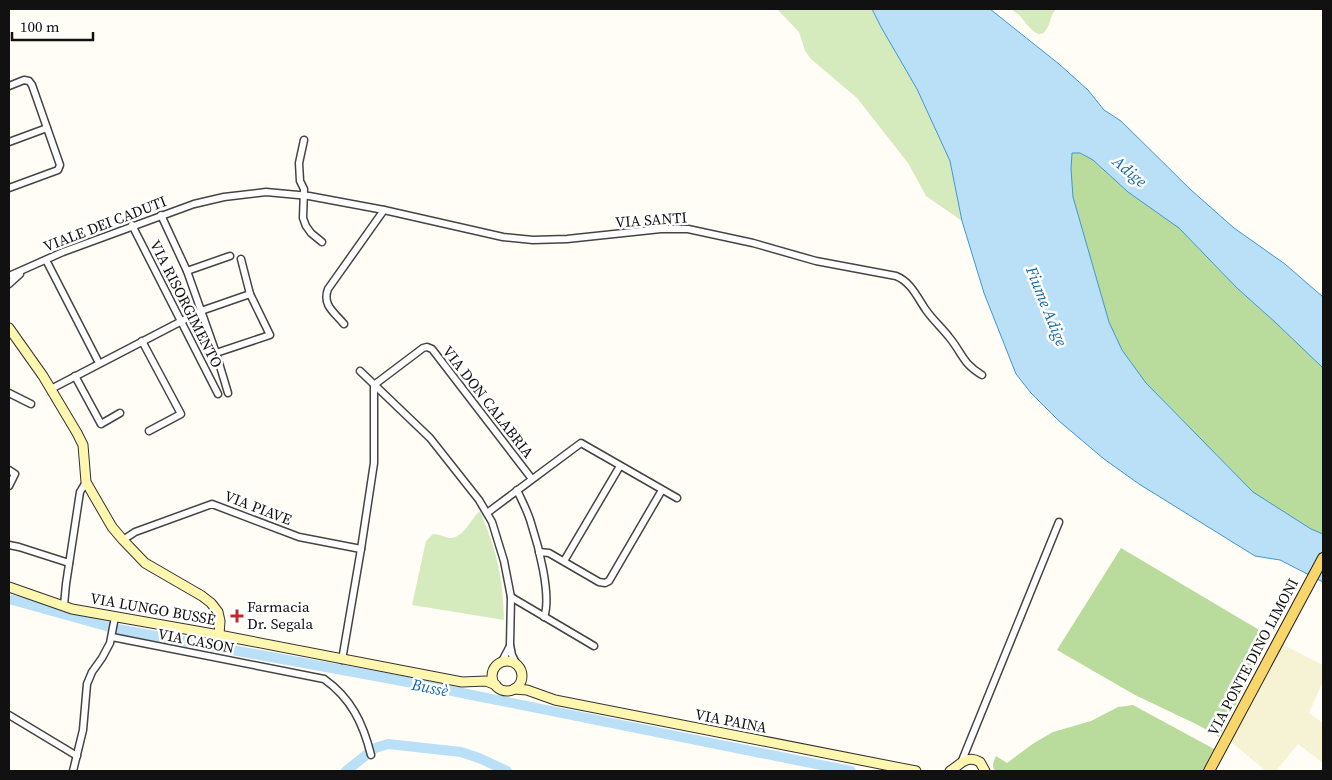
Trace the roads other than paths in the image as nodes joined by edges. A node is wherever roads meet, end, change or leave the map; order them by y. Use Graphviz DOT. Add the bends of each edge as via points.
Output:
graph roads {
  1 [pos="9,86"];
  2 [pos="47,128"];
  3 [pos="304,140"];
  4 [pos="9,142"];
  5 [pos="9,188"];
  6 [pos="304,196"];
  7 [pos="194,204"];
  8 [pos="384,210"];
  9 [pos="161,215"];
  10 [pos="132,225"];
  11 [pos="322,242"];
  12 [pos="230,256"];
  13 [pos="241,259"];
  14 [pos="46,260"];
  15 [pos="25,270"];
  16 [pos="188,271"];
  17 [pos="9,276"];
  18 [pos="9,284"];
  19 [pos="250,294"];
  20 [pos="201,311"];
  21 [pos="181,321"];
  22 [pos="344,324"];
  23 [pos="9,328"];
  24 [pos="142,341"];
  25 [pos="216,354"];
  26 [pos="99,363"];
  27 [pos="360,371"];
  28 [pos="982,374"];
  29 [pos="75,376"];
  30 [pos="374,385"];
  31 [pos="51,388"];
  32 [pos="228,392"];
  33 [pos="9,393"];
  34 [pos="218,394"];
  35 [pos="31,404"];
  36 [pos="120,413"];
  37 [pos="149,431"];
  38 [pos="620,466"];
  39 [pos="9,470"];
  40 [pos="532,479"];
  41 [pos="86,482"];
  42 [pos="9,486"];
  43 [pos="517,490"];
  44 [pos="662,490"];
  45 [pos="677,498"];
  46 [pos="487,513"];
  47 [pos="1059,522"];
  48 [pos="122,540"];
  49 [pos="9,545"];
  50 [pos="361,549"];
  51 [pos="538,552"];
  52 [pos="1323,558"];
  53 [pos="564,561"];
  54 [pos="69,563"];
  55 [pos="9,587"];
  56 [pos="511,597"];
  57 [pos="64,605"];
  58 [pos="115,617"];
  59 [pos="544,617"];
  60 [pos="220,635"];
  61 [pos="112,637"];
  62 [pos="510,645"];
  63 [pos="594,646"];
  64 [pos="342,660"];
  65 [pos="501,663"];
  66 [pos="517,665"];
  67 [pos="493,671"];
  68 [pos="522,678"];
  69 [pos="471,682"];
  70 [pos="496,685"];
  71 [pos="514,689"];
  72 [pos="541,695"];
  73 [pos="9,715"];
  74 [pos="969,745"];
  75 [pos="370,751"];
  76 [pos="77,756"];
  77 [pos="977,760"];
  78 [pos="960,766"];
  79 [pos="73,771"];
  80 [pos="916,771"];
  81 [pos="950,771"];
  82 [pos="985,771"];
  83 [pos="1209,771"];
  1 -- 2 [label="street" via="24,80 32,84"];
  2 -- 4 [label="street"];
  2 -- 5 [label="street" via="59,169"];
  3 -- 6 [label="street" via="299,163"];
  6 -- 7 [label="street, VIA SANTI" via="266,192"];
  6 -- 8 [label="street, VIA SANTI"];
  6 -- 11 [label="street" via="302,212 306,226"];
  7 -- 9 [label="street, VIALE DEI CADUTI"];
  8 -- 22 [label="street" via="325,297 326,303"];
  8 -- 28 [label="street, VIA SANTI" via="503,237 533,240 688,229 816,261 896,276 909,284 970,367"];
  9 -- 10 [label="street, VIALE DEI CADUTI"];
  9 -- 16 [label="street"];
  10 -- 14 [label="street, VIALE DEI CADUTI"];
  10 -- 21 [label="street, VIA RISORGIMENTO"];
  12 -- 16 [label="street"];
  13 -- 19 [label="street"];
  14 -- 15 [label="street, VIALE DEI CADUTI"];
  14 -- 26 [label="street"];
  15 -- 17 [label="street"];
  15 -- 18 [label="street"];
  16 -- 20 [label="street"];
  19 -- 20 [label="street"];
  19 -- 25 [label="street" via="270,333"];
  20 -- 21 [label="street"];
  20 -- 25 [label="street"];
  21 -- 24 [label="street"];
  21 -- 34 [label="street, VIA RISORGIMENTO"];
  23 -- 31 [label="main road"];
  24 -- 26 [label="street"];
  24 -- 37 [label="street" via="181,414"];
  25 -- 32 [label="street"];
  26 -- 29 [label="street"];
  27 -- 30 [label="street"];
  29 -- 31 [label="street"];
  29 -- 36 [label="street" via="101,424"];
  30 -- 40 [label="street, VIA DON CALABRIA" via="423,348 432,349"];
  30 -- 46 [label="street" via="430,438"];
  30 -- 50 [label="street" via="374,463"];
  31 -- 41 [label="main road" via="83,445"];
  33 -- 35 [label="street"];
  38 -- 40 [label="street" via="581,443"];
  38 -- 44 [label="street"];
  38 -- 53 [label="street"];
  39 -- 42 [label="street" via="15,474"];
  40 -- 43 [label="street"];
  41 -- 48 [label="main road"];
  41 -- 54 [label="street" via="80,492"];
  43 -- 46 [label="street"];
  43 -- 51 [label="street" via="531,522"];
  44 -- 45 [label="street"];
  44 -- 53 [label="street" via="609,581 599,582"];
  46 -- 56 [label="street" via="504,561"];
  47 -- 74 [label="street"];
  48 -- 50 [label="street, VIA PIAVE" via="134,532 212,504 299,538"];
  48 -- 60 [label="main road" via="145,563 211,603 218,612"];
  49 -- 54 [label="street"];
  50 -- 64 [label="street"];
  51 -- 53 [label="street" via="549,553"];
  51 -- 59 [label="street" via="544,572"];
  52 -- 83 [label="main road, VIA PONTE DINO LIMONI"];
  54 -- 57 [label="street"];
  55 -- 57 [label="main road, VIA LUNGO BUSSÈ"];
  56 -- 59 [label="street"];
  56 -- 62 [label="street"];
  57 -- 58 [label="main road, VIA LUNGO BUSSÈ"];
  58 -- 60 [label="main road, VIA LUNGO BUSSÈ"];
  58 -- 61 [label="street"];
  59 -- 63 [label="street"];
  60 -- 64 [label="main road, VIA LUNGO BUSSÈ"];
  61 -- 75 [label="street, VIA CASON" via="324,679 338,688 355,712 365,731"];
  61 -- 76 [label="street" via="87,684"];
  62 -- 65 [label="street"];
  62 -- 66 [label="street"];
  64 -- 69 [label="main road, VIA LUNGO BUSSÈ"];
  65 -- 66 [label="main road"];
  65 -- 67 [label="main road"];
  66 -- 68 [label="main road"];
  67 -- 69 [label="main road"];
  67 -- 70 [label="main road"];
  68 -- 71 [label="main road"];
  68 -- 72 [label="main road, VIA PAINA"];
  69 -- 70 [label="main road, VIA LUNGO BUSSÈ"];
  70 -- 71 [label="main road" via="504,690"];
  71 -- 72 [label="main road, VIA PAINA"];
  72 -- 80 [label="main road, VIA PAINA"];
  73 -- 76 [label="street"];
  74 -- 77 [label="street"];
  74 -- 78 [label="street"];
  76 -- 79 [label="street"];
  77 -- 78 [label="main road" via="969,759"];
  77 -- 82 [label="main road"];
  78 -- 81 [label="main road"];
}
